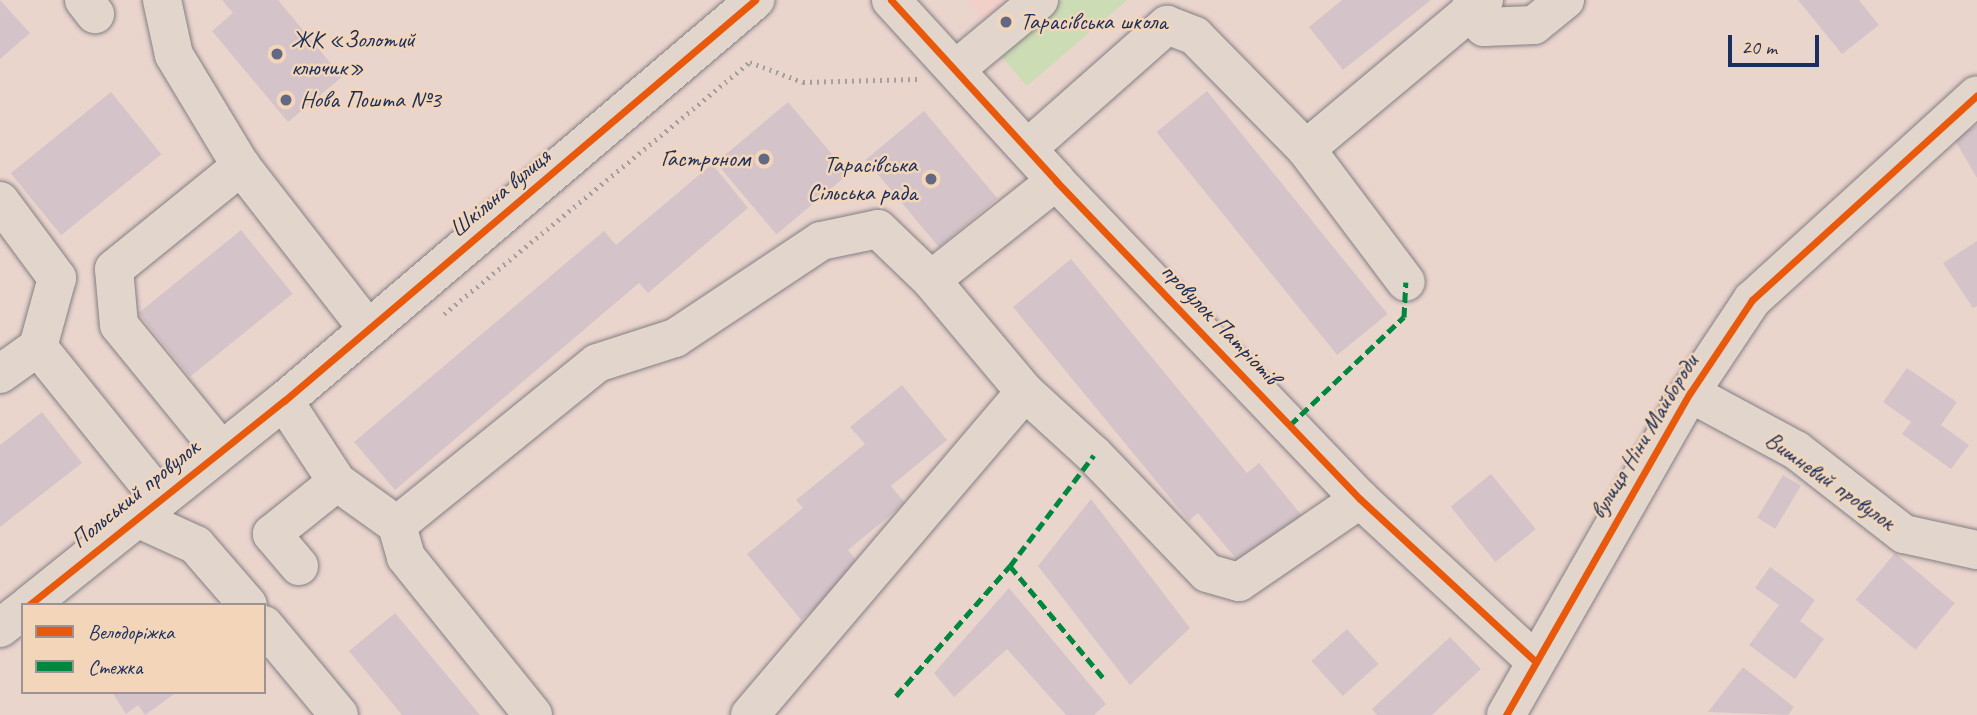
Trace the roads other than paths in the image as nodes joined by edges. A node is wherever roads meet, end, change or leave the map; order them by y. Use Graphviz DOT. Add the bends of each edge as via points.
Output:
graph roads {
  1 [pos="162,0"];
  2 [pos="755,0"];
  3 [pos="891,0"];
  4 [pos="1040,0"];
  5 [pos="1565,0"];
  6 [pos="1477,6"];
  7 [pos="942,79"];
  8 [pos="1977,95"];
  9 [pos="1028,148"];
  10 [pos="1306,149"];
  11 [pos="241,166"];
  12 [pos="1056,181"];
  13 [pos="0,201"];
  14 [pos="931,280"];
  15 [pos="1406,282"];
  16 [pos="368,329"];
  17 [pos="38,347"];
  18 [pos="0,374"];
  19 [pos="1024,392"];
  20 [pos="1690,393"];
  21 [pos="275,407"];
  22 [pos="221,450"];
  23 [pos="337,482"];
  24 [pos="1360,499"];
  25 [pos="148,508"];
  26 [pos="397,526"];
  27 [pos="1977,550"];
  28 [pos="299,566"];
  29 [pos="31,603"];
  30 [pos="246,603"];
  31 [pos="21,612"];
  32 [pos="266,627"];
  33 [pos="0,628"];
  34 [pos="1535,661"];
  35 [pos="338,715"];
  36 [pos="533,715"];
  37 [pos="750,715"];
  38 [pos="1506,715"];
  1 -- 11 [label="street" via="174,54"];
  2 -- 16 [label="street, Шкільна вулиця"];
  3 -- 7 [label="street, провулок Патріотів"];
  4 -- 7 [label="street"];
  5 -- 6 [label="street" via="1534,25 1484,27"];
  6 -- 10 [label="street"];
  7 -- 9 [label="street, провулок Патріотів"];
  8 -- 20 [label="street, вулиця Ніни Майбороди" via="1752,300"];
  9 -- 10 [label="street" via="1167,25 1195,36"];
  9 -- 12 [label="street, провулок Патріотів"];
  10 -- 15 [label="street"];
  11 -- 16 [label="street"];
  11 -- 22 [label="street" via="114,270 119,325"];
  12 -- 14 [label="street"];
  12 -- 24 [label="street, провулок Патріотів"];
  13 -- 17 [label="street" via="57,278"];
  14 -- 19 [label="street"];
  14 -- 26 [label="street" via="878,229 821,241 675,338 597,363"];
  16 -- 21 [label="street, Шкільна вулиця"];
  17 -- 18 [label="street"];
  17 -- 25 [label="street"];
  19 -- 24 [label="street" via="1094,455 1207,573 1238,582"];
  19 -- 37 [label="street"];
  20 -- 27 [label="street, Вишневий провулок" via="1796,450 1904,534"];
  20 -- 34 [label="street, вулиця Ніни Майбороди"];
  21 -- 22 [label="street, Польський провулок"];
  21 -- 23 [label="street"];
  22 -- 25 [label="street, Польський провулок"];
  23 -- 26 [label="street"];
  23 -- 28 [label="street" via="272,534"];
  24 -- 34 [label="street, провулок Патріотів"];
  25 -- 29 [label="street, Польський провулок"];
  25 -- 30 [label="street" via="196,545"];
  26 -- 36 [label="street" via="406,557"];
  31 -- 33 [label="street"];
  32 -- 35 [label="street"];
  34 -- 38 [label="street, вулиця Ніни Майбороди"];
}
